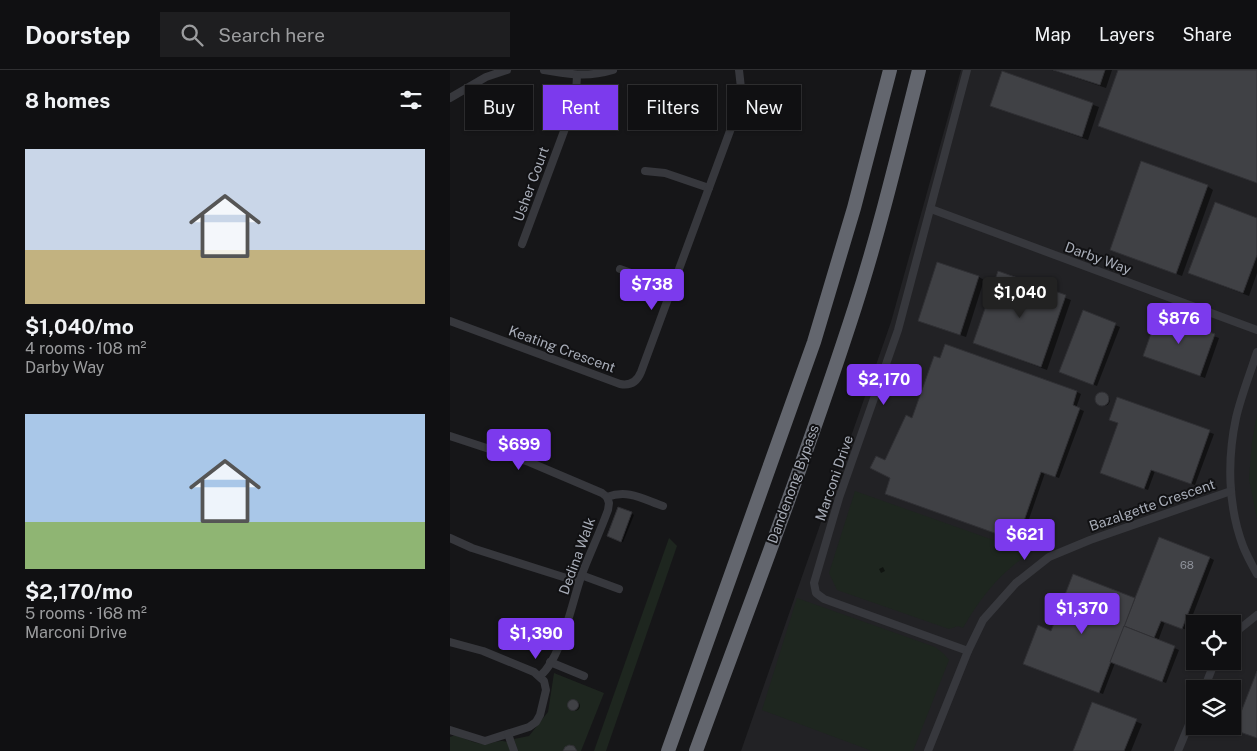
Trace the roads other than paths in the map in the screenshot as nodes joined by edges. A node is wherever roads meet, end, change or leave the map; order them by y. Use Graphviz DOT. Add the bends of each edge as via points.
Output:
graph roads {
  1 [pos="507,70"];
  2 [pos="544,70"];
  3 [pos="613,70"];
  4 [pos="739,70"];
  5 [pos="890,70"];
  6 [pos="919,70"];
  7 [pos="967,70"];
  8 [pos="498,71"];
  9 [pos="576,76"];
  10 [pos="450,98"];
  11 [pos="644,171"];
  12 [pos="710,188"];
  13 [pos="931,210"];
  14 [pos="522,244"];
  15 [pos="620,269"];
  16 [pos="672,288"];
  17 [pos="450,321"];
  18 [pos="1257,330"];
  19 [pos="1257,352"];
  20 [pos="450,436"];
  21 [pos="1231,491"];
  22 [pos="607,497"];
  23 [pos="663,506"];
  24 [pos="450,538"];
  25 [pos="1257,574"];
  26 [pos="580,578"];
  27 [pos="619,589"];
  28 [pos="1257,615"];
  29 [pos="1241,628"];
  30 [pos="450,642"];
  31 [pos="968,652"];
  32 [pos="550,662"];
  33 [pos="540,676"];
  34 [pos="584,676"];
  35 [pos="450,730"];
  36 [pos="1186,732"];
  37 [pos="508,734"];
  38 [pos="514,751"];
  39 [pos="668,751"];
  40 [pos="696,751"];
  41 [pos="928,751"];
  42 [pos="1178,751"];
  1 -- 8 [label="street"];
  2 -- 9 [label="street"];
  3 -- 9 [label="street"];
  4 -- 12 [label="street, Keating Crescent" via="738,112"];
  5 -- 39 [label="highway, Dandenong Bypass" via="854,208 816,334"];
  6 -- 40 [label="highway, Dandenong Bypass" via="878,229 845,338"];
  7 -- 13 [label="street, Marconi Drive"];
  8 -- 10 [label="street"];
  9 -- 14 [label="street, Usher Court" via="573,107"];
  11 -- 12 [label="street" via="665,173"];
  12 -- 16 [label="street, Keating Crescent"];
  13 -- 18 [label="street, Darby Way"];
  13 -- 31 [label="street, Marconi Drive" via="898,330 839,498 814,583 816,593 824,599"];
  15 -- 16 [label="street"];
  16 -- 17 [label="street, Keating Crescent" via="640,376 625,385"];
  19 -- 21 [label="street" via="1236,418"];
  20 -- 22 [label="street" via="529,462"];
  21 -- 25 [label="street" via="1244,548"];
  21 -- 31 [label="street, Bazalgette Crescent" via="1049,557 1016,583 983,620"];
  22 -- 23 [label="street" via="625,493"];
  22 -- 26 [label="street, Dedina Walk" via="608,510"];
  24 -- 26 [label="street" via="472,548"];
  26 -- 27 [label="street"];
  26 -- 32 [label="street, Dedina Walk" via="566,626"];
  28 -- 29 [label="street"];
  30 -- 33 [label="street" via="483,650"];
  31 -- 41 [label="street, Bazalgette Crescent"];
  32 -- 33 [label="street, Dedina Walk"];
  32 -- 34 [label="street"];
  33 -- 37 [label="street" via="546,686 546,694 537,719 531,726"];
  35 -- 37 [label="street" via="485,741"];
  36 -- 42 [label="street"];
  37 -- 38 [label="street"];
}
